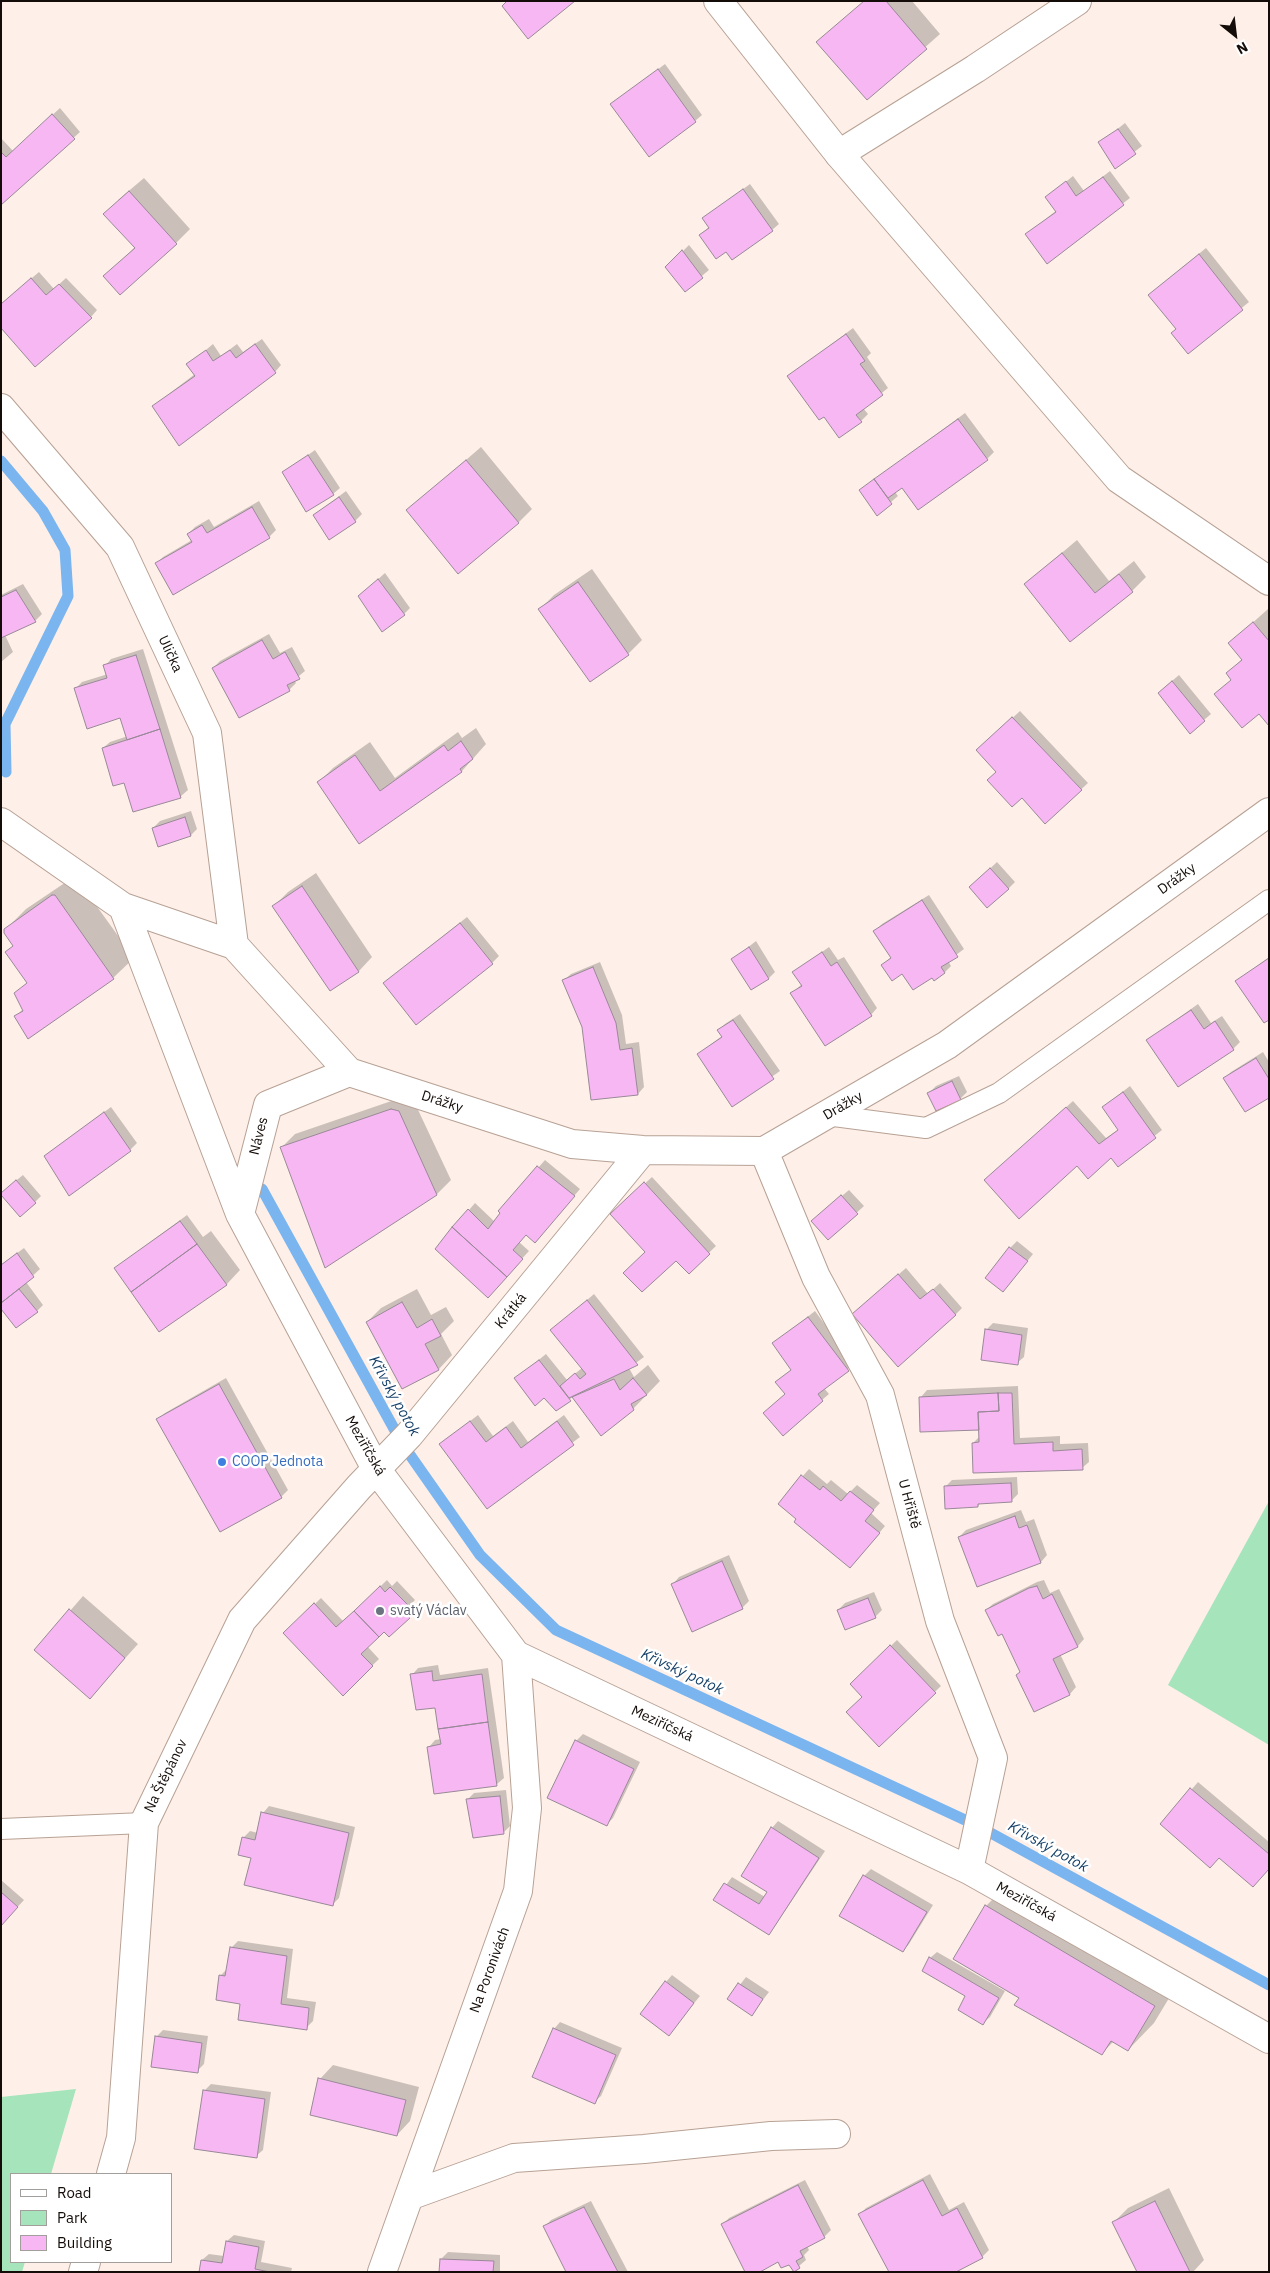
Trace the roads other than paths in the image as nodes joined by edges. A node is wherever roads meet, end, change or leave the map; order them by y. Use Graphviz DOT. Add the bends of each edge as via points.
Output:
graph roads {
  1 [pos="718,1"];
  2 [pos="1077,1"];
  3 [pos="839,154"];
  4 [pos="1,408"];
  5 [pos="1269,581"];
  6 [pos="1269,812"];
  7 [pos="1,822"];
  8 [pos="1269,900"];
  9 [pos="123,907"];
  10 [pos="234,945"];
  11 [pos="348,1072"];
  12 [pos="826,1115"];
  13 [pos="643,1150"];
  14 [pos="764,1151"];
  15 [pos="240,1214"];
  16 [pos="393,1452"];
  17 [pos="516,1654"];
  18 [pos="144,1823"];
  19 [pos="1,1829"];
  20 [pos="971,1858"];
  21 [pos="1269,2039"];
  22 [pos="836,2134"];
  23 [pos="111,2173"];
  24 [pos="409,2196"];
  25 [pos="382,2272"];
  1 -- 3 [label="street"];
  2 -- 3 [label="street"];
  3 -- 5 [label="street" via="1119,479"];
  4 -- 10 [label="street, Ulička" via="120,547 207,733"];
  6 -- 12 [label="street, Drážky" via="947,1045"];
  7 -- 9 [label="street"];
  8 -- 12 [label="lane" via="999,1093 926,1128"];
  9 -- 10 [label="street"];
  9 -- 15 [label="street"];
  10 -- 11 [label="street"];
  11 -- 13 [label="street, Drážky" via="572,1144"];
  11 -- 15 [label="street, Náves" via="268,1105"];
  12 -- 14 [label="street, Drážky"];
  13 -- 14 [label="street, Drážky"];
  13 -- 16 [label="street, Krátká"];
  14 -- 20 [label="street, U Hřiště" via="816,1277 880,1395 940,1622 993,1758"];
  15 -- 16 [label="street, Meziříčská"];
  16 -- 17 [label="street, Meziříčská"];
  16 -- 18 [label="street, Na Štěpánov" via="242,1620"];
  17 -- 20 [label="street, Meziříčská"];
  17 -- 24 [label="street, Na Poronivách" via="527,1808 518,1891"];
  18 -- 19 [label="lane"];
  18 -- 23 [label="street, Na Štěpánov" via="121,2138"];
  20 -- 21 [label="street, Meziříčská"];
  22 -- 24 [label="street" via="771,2136 514,2158"];
  24 -- 25 [label="street, Na Poronivách"];
}
